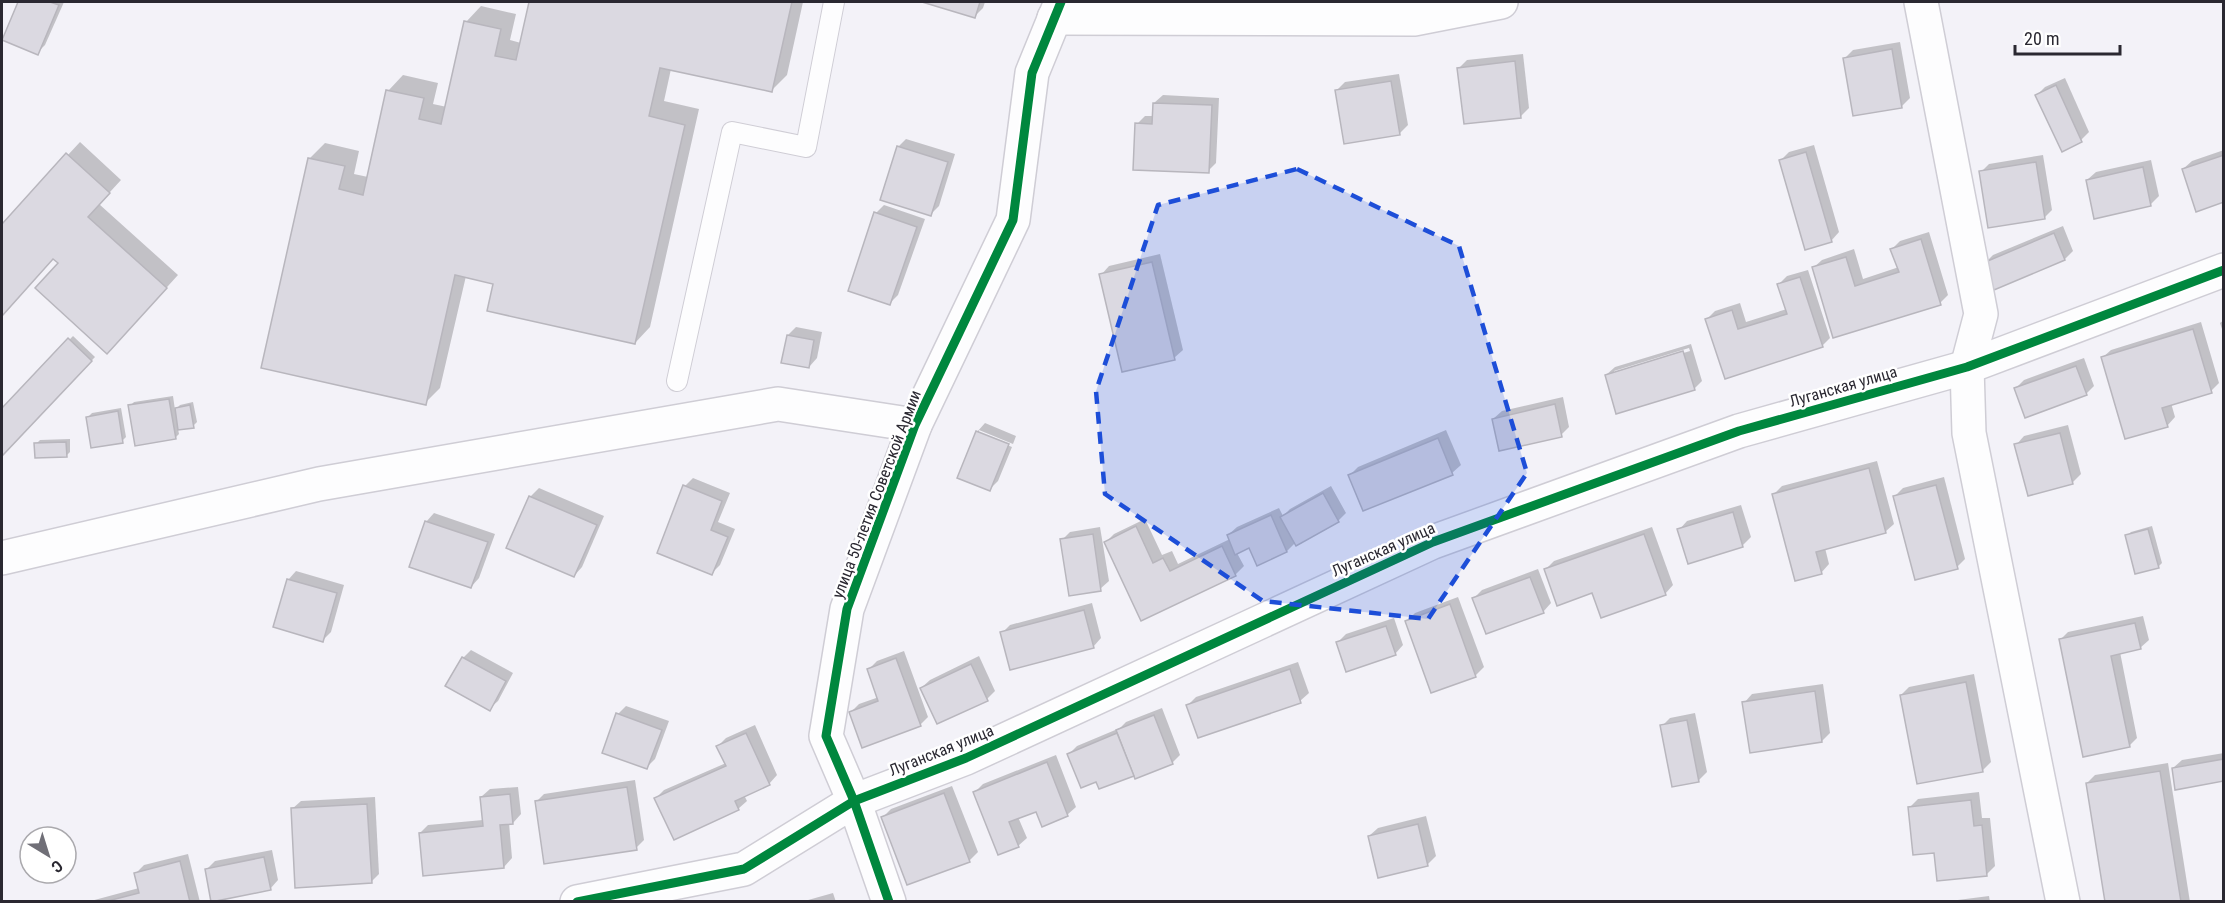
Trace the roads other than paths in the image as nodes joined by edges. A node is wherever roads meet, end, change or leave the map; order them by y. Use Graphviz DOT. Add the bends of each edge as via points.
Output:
graph roads {
  1 [pos="834,2"];
  2 [pos="1501,2"];
  3 [pos="1921,2"];
  4 [pos="1057,10"];
  5 [pos="2223,270"];
  6 [pos="1967,367"];
  7 [pos="677,381"];
  8 [pos="915,425"];
  9 [pos="2,558"];
  10 [pos="854,801"];
  11 [pos="577,902"];
  12 [pos="889,902"];
  13 [pos="2063,902"];
  1 -- 7 [label="lane" via="806,147 732,132"];
  2 -- 4 [label="street" via="1414,19"];
  3 -- 6 [label="street" via="1981,314"];
  4 -- 8 [label="street, улица 50-летия Советской Армии" via="1032,73 1013,220"];
  5 -- 6 [label="street, Луганская улица"];
  6 -- 10 [label="street, Луганская улица" via="1739,431 1433,542 966,758"];
  6 -- 13 [label="street" via="1969,433"];
  8 -- 9 [label="street" via="778,404 319,484"];
  8 -- 10 [label="street, улица 50-летия Советской Армии" via="847,609 826,736"];
  10 -- 11 [label="street, Луганская улица" via="744,869"];
  10 -- 12 [label="street, улица 50-летия Советской Армии"];
}
